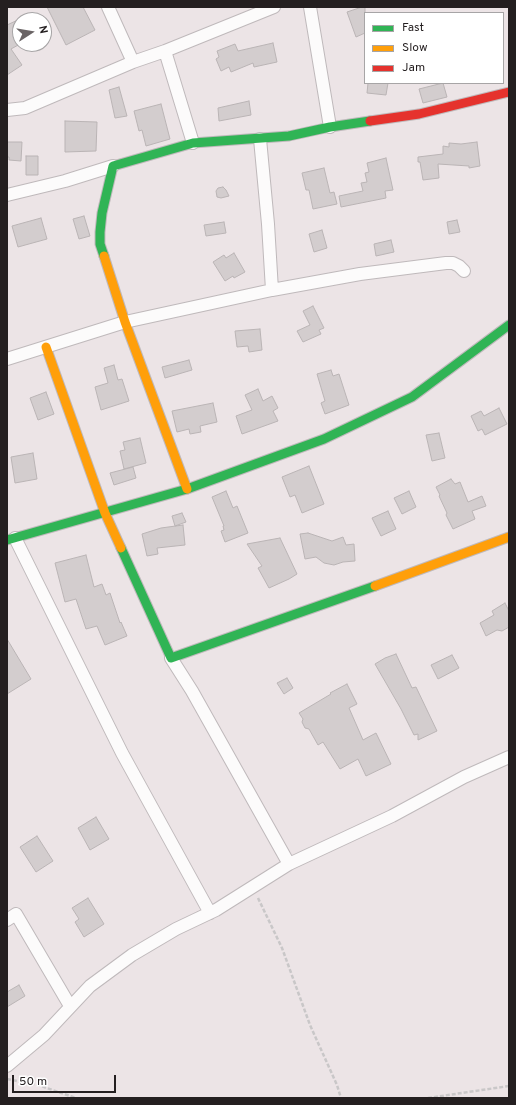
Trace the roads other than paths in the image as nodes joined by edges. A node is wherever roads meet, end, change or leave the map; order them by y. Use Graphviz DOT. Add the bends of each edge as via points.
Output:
graph roads {
  1 [pos="108,7"];
  2 [pos="274,7"];
  3 [pos="310,7"];
  4 [pos="165,51"];
  5 [pos="133,62"];
  6 [pos="509,92"];
  7 [pos="7,110"];
  8 [pos="330,126"];
  9 [pos="260,139"];
  10 [pos="193,142"];
  11 [pos="113,166"];
  12 [pos="7,195"];
  13 [pos="464,271"];
  14 [pos="272,290"];
  15 [pos="125,322"];
  16 [pos="509,325"];
  17 [pos="46,347"];
  18 [pos="7,359"];
  19 [pos="187,489"];
  20 [pos="105,512"];
  21 [pos="509,537"];
  22 [pos="11,539"];
  23 [pos="171,658"];
  24 [pos="509,758"];
  25 [pos="288,864"];
  26 [pos="210,913"];
  27 [pos="7,920"];
  28 [pos="70,1006"];
  29 [pos="7,1066"];
  1 -- 5 [label="street"];
  2 -- 4 [label="street"];
  3 -- 8 [label="street"];
  4 -- 5 [label="street"];
  4 -- 10 [label="street"];
  5 -- 7 [label="street" via="25,108"];
  6 -- 8 [label="street" via="419,114"];
  8 -- 9 [label="street" via="289,136"];
  9 -- 10 [label="street"];
  9 -- 14 [label="street"];
  10 -- 11 [label="street"];
  11 -- 12 [label="street"];
  11 -- 15 [label="street" via="102,213 100,244"];
  13 -- 14 [label="street" via="453,263 446,263 360,274"];
  14 -- 15 [label="street"];
  15 -- 17 [label="street"];
  15 -- 19 [label="street"];
  16 -- 19 [label="street" via="412,396 324,439"];
  17 -- 18 [label="street"];
  17 -- 20 [label="street"];
  19 -- 20 [label="street"];
  20 -- 22 [label="street"];
  20 -- 23 [label="street"];
  21 -- 23 [label="street"];
  22 -- 26 [label="street" via="122,753"];
  23 -- 25 [label="street"];
  24 -- 25 [label="street" via="464,777 392,816"];
  25 -- 26 [label="street"];
  26 -- 28 [label="street" via="132,954 90,986"];
  27 -- 28 [label="street" via="16,914"];
  28 -- 29 [label="street" via="44,1035"];
}
